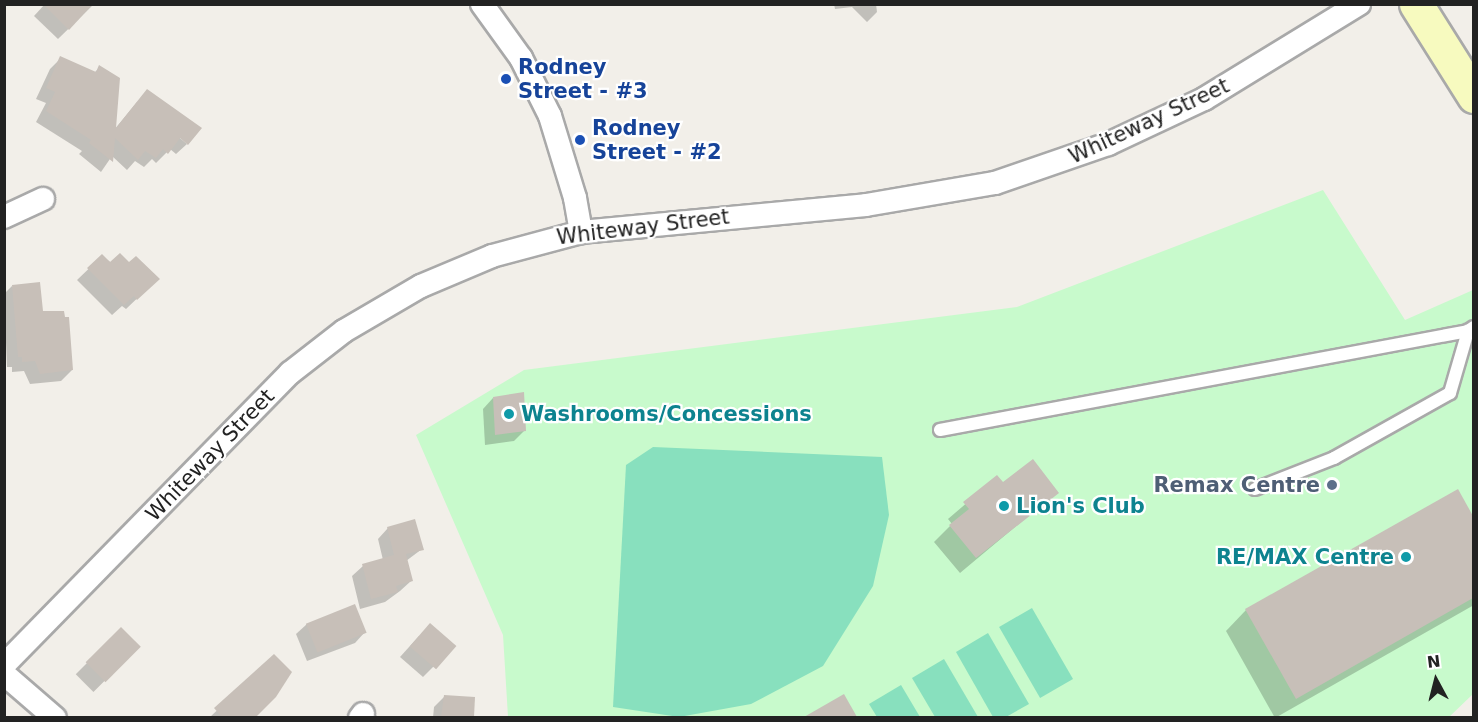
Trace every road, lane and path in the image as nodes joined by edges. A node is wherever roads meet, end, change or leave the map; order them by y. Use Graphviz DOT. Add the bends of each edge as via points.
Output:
graph roads {
  1 [pos="482,4"];
  2 [pos="1359,4"];
  3 [pos="1416,4"];
  4 [pos="1470,86"];
  5 [pos="43,200"];
  6 [pos="4,217"];
  7 [pos="581,232"];
  8 [pos="1471,329"];
  9 [pos="940,430"];
  10 [pos="1255,489"];
  11 [pos="4,665"];
  12 [pos="4,674"];
  13 [pos="55,717"];
  1 -- 7 [label="street" via="520,58 550,116"];
  2 -- 7 [label="street, Whiteway Street" via="1194,104 1108,144 995,183 866,205"];
  3 -- 4 [label="street"];
  5 -- 6 [label="street"];
  7 -- 11 [label="street, Whiteway Street" via="515,248 461,268 398,298 327,343 253,409"];
  8 -- 9 [label="lane"];
  8 -- 10 [label="lane" via="1450,393 1334,458"];
  12 -- 13 [label="street"];
}
